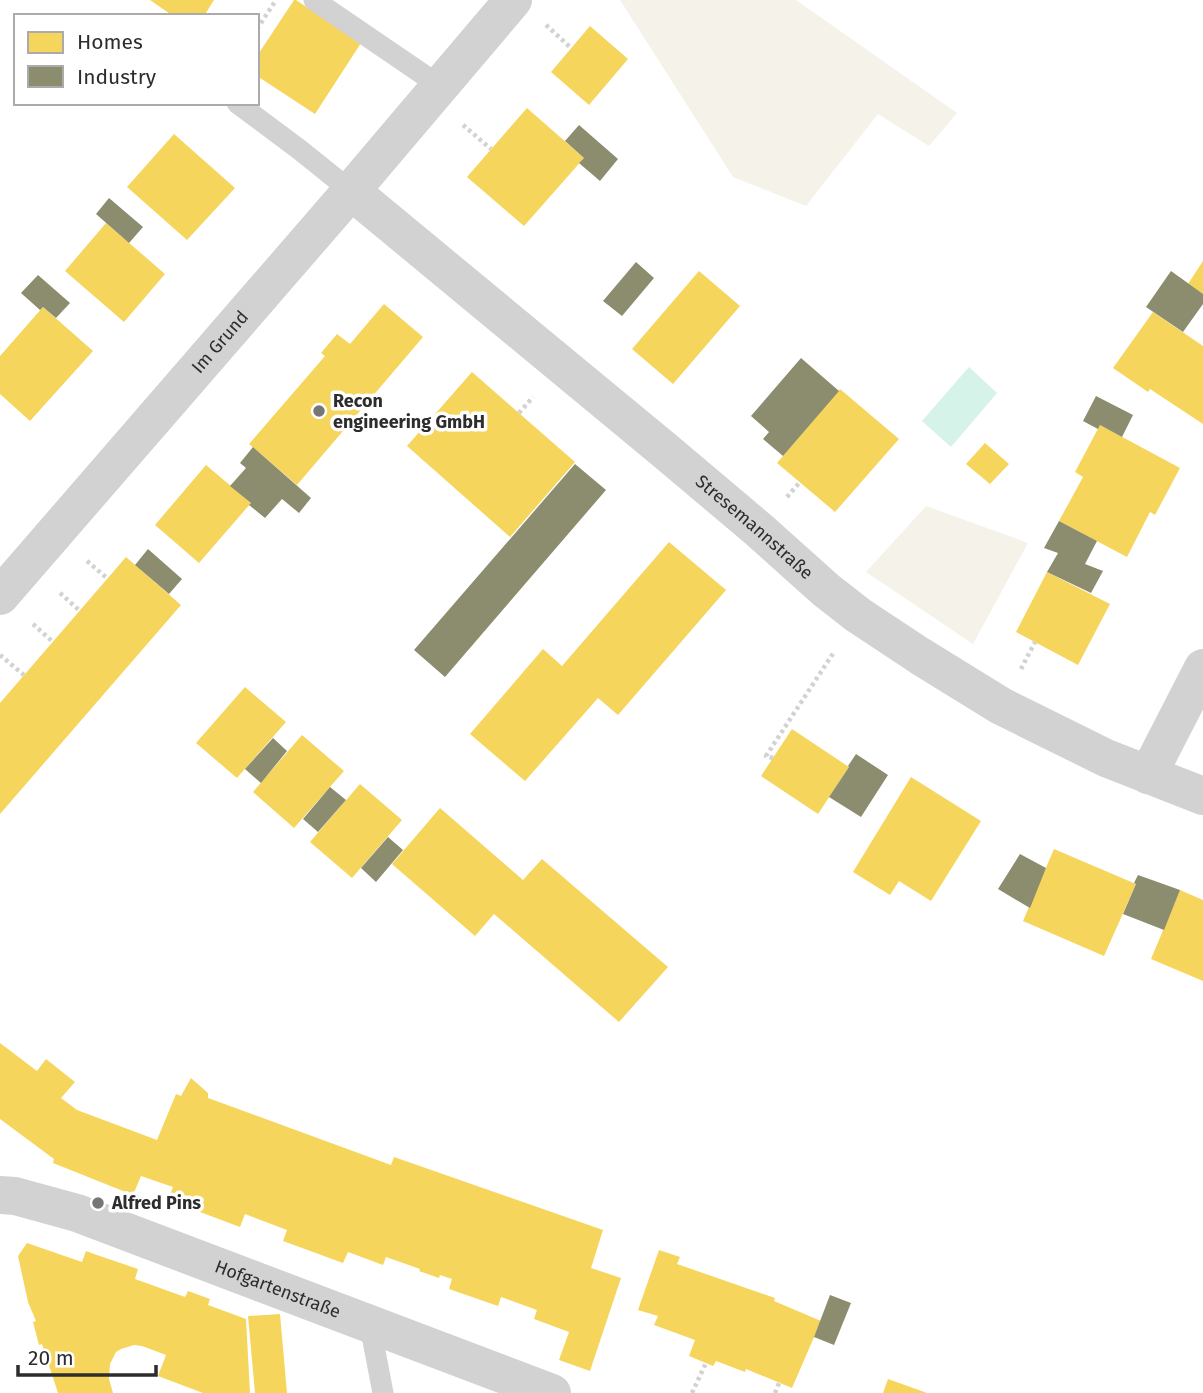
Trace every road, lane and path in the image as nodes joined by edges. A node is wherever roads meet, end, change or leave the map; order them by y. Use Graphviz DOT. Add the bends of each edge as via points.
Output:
graph roads {
  1 [pos="276,0"];
  2 [pos="314,0"];
  3 [pos="513,0"];
  4 [pos="259,26"];
  5 [pos="439,86"];
  6 [pos="240,105"];
  7 [pos="476,136"];
  8 [pos="491,149"];
  9 [pos="351,191"];
  10 [pos="532,398"];
  11 [pos="519,413"];
  12 [pos="84,558"];
  13 [pos="108,579"];
  14 [pos="56,590"];
  15 [pos="0,596"];
  16 [pos="80,611"];
  17 [pos="858,615"];
  18 [pos="29,621"];
  19 [pos="53,642"];
  20 [pos="0,655"];
  21 [pos="1203,668"];
  22 [pos="24,676"];
  23 [pos="773,758"];
  24 [pos="1148,775"];
  25 [pos="1203,796"];
  26 [pos="0,1195"];
  27 [pos="370,1325"];
  28 [pos="706,1363"];
  29 [pos="779,1383"];
  30 [pos="383,1393"];
  31 [pos="552,1393"];
  32 [pos="692,1393"];
  33 [pos="775,1393"];
  1 -- 4 [label="path"];
  2 -- 5 [label="lane"];
  3 -- 5 [label="street, Im Grund"];
  5 -- 9 [label="street, Im Grund"];
  6 -- 9 [label="lane"];
  7 -- 8 [label="path"];
  9 -- 15 [label="street, Im Grund"];
  9 -- 17 [label="street, Stresemannstraße"];
  10 -- 11 [label="path"];
  12 -- 13 [label="path"];
  14 -- 16 [label="path"];
  17 -- 23 [label="path" via="766,756"];
  17 -- 24 [label="street, Stresemannstraße" via="1001,706"];
  18 -- 19 [label="path"];
  20 -- 22 [label="path"];
  21 -- 24 [label="street"];
  24 -- 25 [label="street, Stresemannstraße"];
  26 -- 27 [label="street, Hofgartenstraße" via="77,1213"];
  27 -- 30 [label="lane"];
  27 -- 31 [label="street, Hofgartenstraße"];
  28 -- 32 [label="path"];
  29 -- 33 [label="path"];
}
